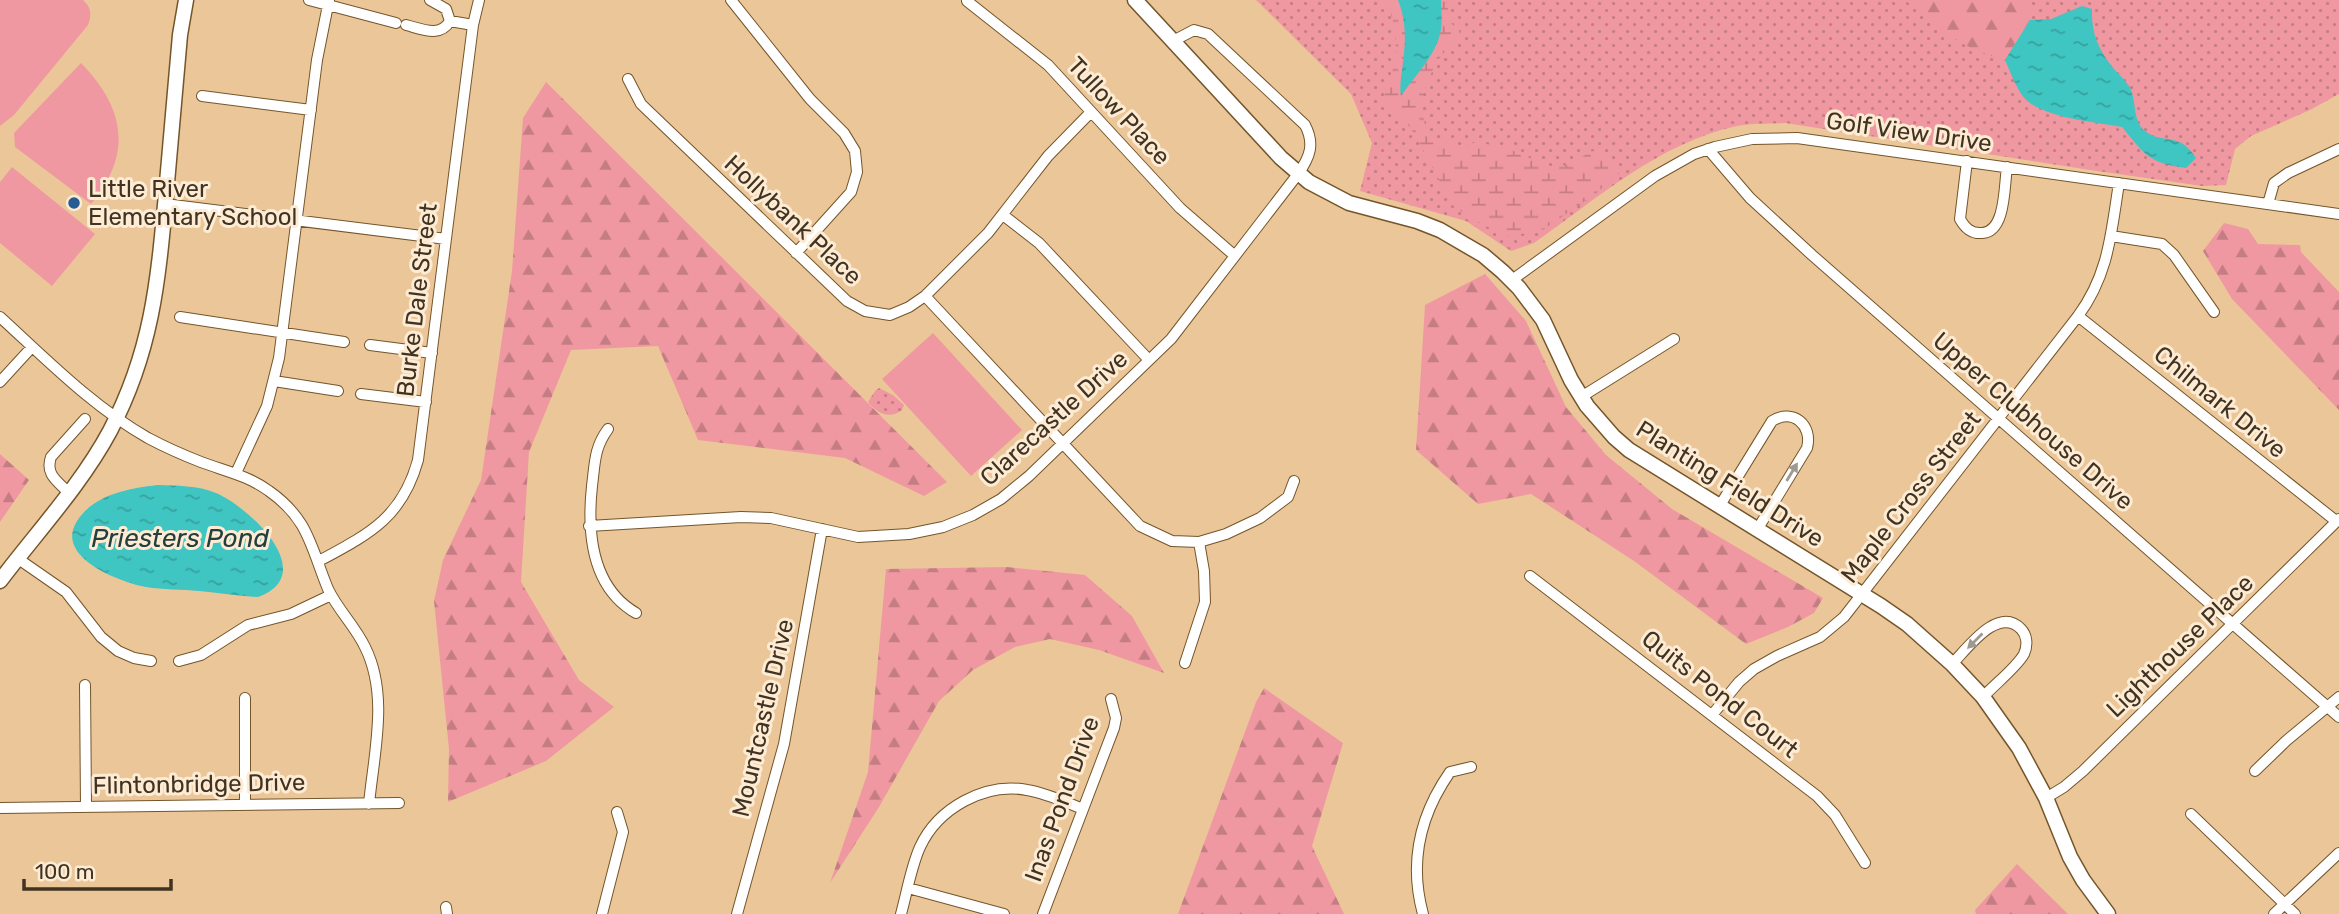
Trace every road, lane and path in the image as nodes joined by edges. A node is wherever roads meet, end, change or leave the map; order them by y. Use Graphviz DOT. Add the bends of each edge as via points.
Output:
graph roads {
  1 [pos="186,0"];
  2 [pos="309,0"];
  3 [pos="430,0"];
  4 [pos="479,0"];
  5 [pos="731,0"];
  6 [pos="1135,0"];
  7 [pos="967,1"];
  8 [pos="329,2"];
  9 [pos="450,21"];
  10 [pos="473,25"];
  11 [pos="1173,41"];
  12 [pos="628,79"];
  13 [pos="202,96"];
  14 [pos="311,110"];
  15 [pos="1090,113"];
  16 [pos="1707,149"];
  17 [pos="2339,149"];
  18 [pos="1967,161"];
  19 [pos="2007,167"];
  20 [pos="1298,174"];
  21 [pos="2119,183"];
  22 [pos="165,204"];
  23 [pos="2267,204"];
  24 [pos="2339,214"];
  25 [pos="1003,215"];
  26 [pos="297,220"];
  27 [pos="2111,236"];
  28 [pos="446,239"];
  29 [pos="796,253"];
  30 [pos="1235,256"];
  31 [pos="1512,281"];
  32 [pos="925,296"];
  33 [pos="2214,312"];
  34 [pos="2078,316"];
  35 [pos="0,317"];
  36 [pos="180,317"];
  37 [pos="283,334"];
  38 [pos="1674,339"];
  39 [pos="344,342"];
  40 [pos="370,345"];
  41 [pos="32,347"];
  42 [pos="432,353"];
  43 [pos="1149,360"];
  44 [pos="274,381"];
  45 [pos="0,382"];
  46 [pos="338,391"];
  47 [pos="361,394"];
  48 [pos="1581,397"];
  49 [pos="426,402"];
  50 [pos="117,418"];
  51 [pos="85,419"];
  52 [pos="1998,419"];
  53 [pos="608,429"];
  54 [pos="1063,442"];
  55 [pos="236,473"];
  56 [pos="1294,481"];
  57 [pos="68,492"];
  58 [pos="1718,507"];
  59 [pos="2338,520"];
  60 [pos="589,526"];
  61 [pos="822,529"];
  62 [pos="1757,530"];
  63 [pos="1199,542"];
  64 [pos="17,558"];
  65 [pos="319,561"];
  66 [pos="1530,576"];
  67 [pos="0,581"];
  68 [pos="1861,594"];
  69 [pos="331,596"];
  70 [pos="636,612"];
  71 [pos="2233,625"];
  72 [pos="151,661"];
  73 [pos="179,661"];
  74 [pos="1185,663"];
  75 [pos="1952,664"];
  76 [pos="85,685"];
  77 [pos="1983,697"];
  78 [pos="2339,697"];
  79 [pos="245,698"];
  80 [pos="1111,699"];
  81 [pos="2328,707"];
  82 [pos="1712,715"];
  83 [pos="2339,717"];
  84 [pos="1471,766"];
  85 [pos="2255,771"];
  86 [pos="2046,798"];
  87 [pos="399,803"];
  88 [pos="245,804"];
  89 [pos="369,804"];
  90 [pos="86,806"];
  91 [pos="0,808"];
  92 [pos="1083,808"];
  93 [pos="617,812"];
  94 [pos="2191,814"];
  95 [pos="2339,853"];
  96 [pos="1865,863"];
  97 [pos="908,888"];
  98 [pos="2284,904"];
  99 [pos="602,914"];
  100 [pos="737,914"];
  101 [pos="901,914"];
  102 [pos="1004,914"];
  103 [pos="1043,914"];
  104 [pos="1423,914"];
  105 [pos="2108,914"];
  106 [pos="2274,914"];
  107 [pos="2295,914"];
  1 -- 22 [label="street"];
  2 -- 8 [label="street"];
  3 -- 9 [label="street" via="446,9"];
  4 -- 10 [label="street, Burke Dale Street"];
  5 -- 29 [label="street" via="855,152 857,172 851,192"];
  6 -- 11 [label="street, Planting Field Drive"];
  7 -- 15 [label="street, Tullow Place" via="1048,65"];
  8 -- 9 [label="street" via="436,32"];
  8 -- 14 [label="street"];
  9 -- 10 [label="street"];
  10 -- 28 [label="street, Burke Dale Street"];
  11 -- 20 [label="street, Planting Field Drive"];
  11 -- 20 [label="street, Clarecastle Drive" via="1194,30 1208,34 1301,121 1310,133 1311,151"];
  12 -- 29 [label="street, Hollybank Place" via="641,104"];
  13 -- 14 [label="street"];
  14 -- 26 [label="street"];
  15 -- 25 [label="street, Hollybank Place" via="1048,156"];
  15 -- 30 [label="street, Tullow Place" via="1180,208"];
  16 -- 18 [label="street, Golf View Drive" via="1752,139 1797,138"];
  16 -- 31 [label="street, Golf View Drive" via="1655,176"];
  16 -- 52 [label="street, Upper Clubhouse Drive" via="1750,198"];
  17 -- 23 [label="street" via="2287,173 2274,183"];
  18 -- 19 [label="street, Golf View Drive"];
  18 -- 19 [label="street" via="1960,219 1980,234 1992,230 2000,220"];
  19 -- 21 [label="street, Golf View Drive"];
  20 -- 30 [label="street, Clarecastle Drive"];
  20 -- 31 [label="street, Planting Field Drive" via="1349,204 1440,230 1483,254"];
  21 -- 23 [label="street, Golf View Drive"];
  21 -- 27 [label="street, Maple Cross Street"];
  22 -- 26 [label="street"];
  22 -- 50 [label="street" via="153,316"];
  23 -- 24 [label="street, Golf View Drive"];
  25 -- 32 [label="street, Hollybank Place"];
  25 -- 43 [label="street" via="1039,243"];
  26 -- 28 [label="street"];
  26 -- 37 [label="street"];
  27 -- 33 [label="street" via="2162,244"];
  27 -- 34 [label="street, Maple Cross Street" via="2099,282"];
  28 -- 42 [label="street, Burke Dale Street"];
  29 -- 32 [label="street, Hollybank Place" via="865,312 899,312"];
  30 -- 43 [label="street, Clarecastle Drive" via="1171,339"];
  31 -- 48 [label="street, Planting Field Drive" via="1543,320"];
  32 -- 54 [label="street"];
  34 -- 52 [label="street, Maple Cross Street"];
  34 -- 59 [label="street, Chilmark Drive"];
  35 -- 41 [label="street"];
  36 -- 37 [label="street"];
  37 -- 39 [label="street"];
  37 -- 44 [label="street"];
  38 -- 48 [label="street"];
  40 -- 42 [label="street"];
  41 -- 45 [label="street"];
  41 -- 50 [label="street"];
  42 -- 49 [label="street, Burke Dale Street"];
  43 -- 54 [label="street, Clarecastle Drive"];
  44 -- 46 [label="street"];
  44 -- 55 [label="street"];
  47 -- 49 [label="street"];
  48 -- 58 [label="street, Planting Field Drive" via="1629,450"];
  49 -- 65 [label="street, Burke Dale Street" via="418,460 398,506 376,528"];
  50 -- 55 [label="street" via="175,451"];
  50 -- 57 [label="street"];
  51 -- 57 [label="street" via="48,464 52,476"];
  52 -- 68 [label="street, Maple Cross Street"];
  52 -- 71 [label="street, Upper Clubhouse Drive"];
  53 -- 60 [label="street" via="596,448"];
  54 -- 61 [label="street, Clarecastle Drive" via="1001,499 943,527 858,537"];
  54 -- 63 [label="street" via="1140,526 1172,541"];
  55 -- 65 [label="street" via="283,502 305,529"];
  56 -- 63 [label="street" via="1288,497 1260,518"];
  57 -- 64 [label="street"];
  58 -- 62 [label="street, Planting Field Drive"];
  62 -- 58 [label="street, one-way" via="1807,448 1808,435 1797,419 1784,416 1772,421"];
  59 -- 71 [label="street, Lighthouse Place"];
  60 -- 61 [label="street, Clarecastle Drive" via="741,517"];
  60 -- 70 [label="street" via="603,577 616,599"];
  61 -- 100 [label="street, Mountcastle Drive" via="784,744"];
  62 -- 68 [label="street, Planting Field Drive"];
  63 -- 74 [label="street" via="1205,602"];
  64 -- 67 [label="street"];
  64 -- 72 [label="street" via="66,592 118,651"];
  65 -- 69 [label="street"];
  66 -- 82 [label="street, Quits Pond Court"];
  68 -- 75 [label="street, Planting Field Drive" via="1907,624"];
  68 -- 82 [label="street, Maple Cross Street" via="1844,617 1820,637 1754,669"];
  69 -- 73 [label="street" via="248,625 201,655"];
  69 -- 89 [label="street" via="365,647 376,679 379,715"];
  71 -- 81 [label="street, Upper Clubhouse Drive"];
  71 -- 86 [label="street, Lighthouse Place" via="2083,771"];
  75 -- 77 [label="street, Planting Field Drive"];
  77 -- 75 [label="street, one-way" via="2025,652 2026,639 2019,627 2007,621 1994,623"];
  76 -- 90 [label="street"];
  77 -- 86 [label="street, Planting Field Drive" via="2019,748"];
  78 -- 81 [label="street"];
  79 -- 88 [label="street"];
  80 -- 92 [label="street, Inas Pond Drive" via="1114,728"];
  81 -- 83 [label="street, Upper Clubhouse Drive"];
  81 -- 85 [label="street"];
  82 -- 96 [label="street, Quits Pond Court" via="1822,801"];
  84 -- 104 [label="street" via="1450,772 1424,820 1417,860"];
  86 -- 105 [label="street, Planting Field Drive" via="2070,857"];
  87 -- 89 [label="street, Flintonbridge Drive"];
  88 -- 89 [label="street, Flintonbridge Drive"];
  88 -- 90 [label="street, Flintonbridge Drive"];
  90 -- 91 [label="street, Flintonbridge Drive"];
  92 -- 97 [label="street" via="1013,788 972,797 946,814 928,835"];
  92 -- 103 [label="street, Inas Pond Drive"];
  93 -- 99 [label="street" via="623,832"];
  94 -- 98 [label="street"];
  95 -- 98 [label="street"];
  97 -- 101 [label="street"];
  97 -- 102 [label="street"];
  98 -- 106 [label="street"];
  98 -- 107 [label="street"];
}
